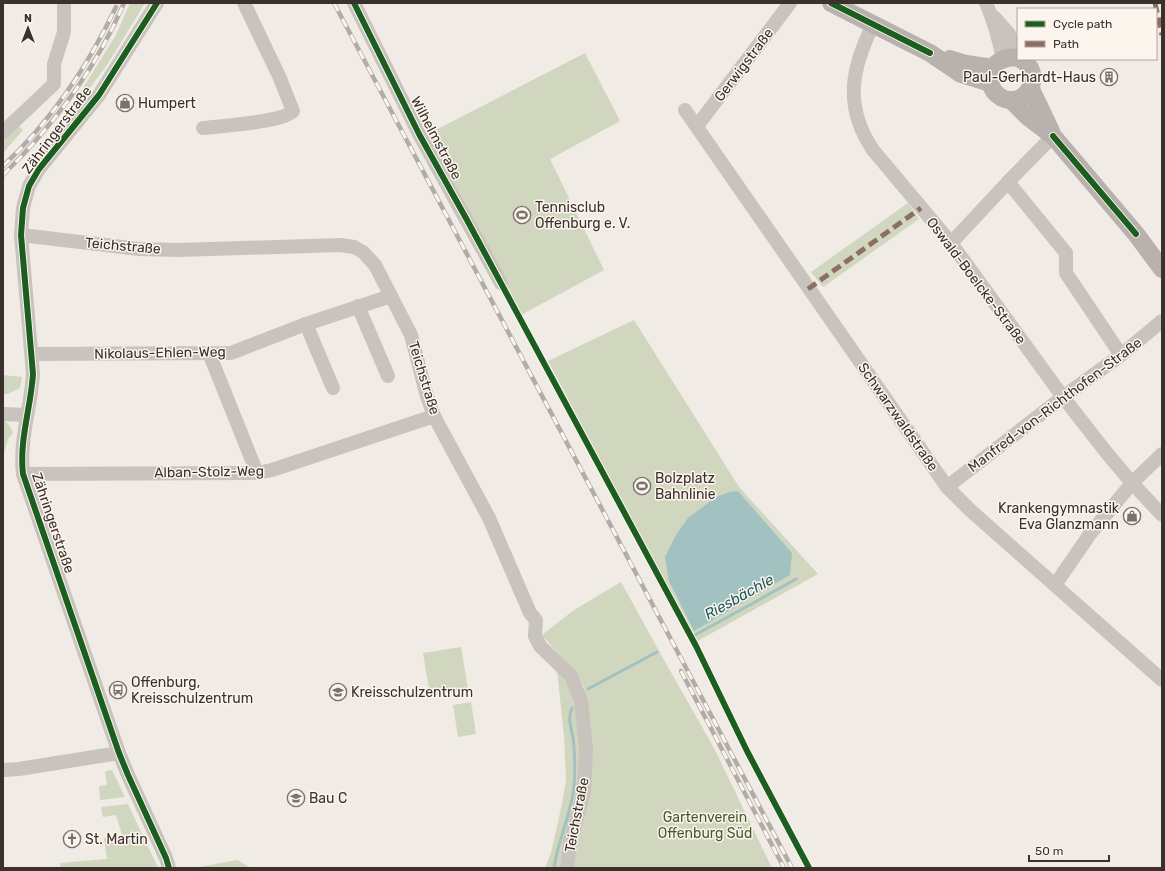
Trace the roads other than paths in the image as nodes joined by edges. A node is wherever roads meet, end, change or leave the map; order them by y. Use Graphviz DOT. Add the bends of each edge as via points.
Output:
graph roads {
  1 [pos="64,3"];
  2 [pos="157,3"];
  3 [pos="244,3"];
  4 [pos="354,3"];
  5 [pos="790,3"];
  6 [pos="831,3"];
  7 [pos="988,8"];
  8 [pos="873,25"];
  9 [pos="1007,64"];
  10 [pos="1031,88"];
  11 [pos="1011,100"];
  12 [pos="685,110"];
  13 [pos="697,126"];
  14 [pos="203,128"];
  15 [pos="3,132"];
  16 [pos="1053,136"];
  17 [pos="1008,182"];
  18 [pos="1136,234"];
  19 [pos="21,235"];
  20 [pos="951,243"];
  21 [pos="1162,253"];
  22 [pos="1162,269"];
  23 [pos="501,283"];
  24 [pos="391,296"];
  25 [pos="358,306"];
  26 [pos="1162,321"];
  27 [pos="306,324"];
  28 [pos="209,353"];
  29 [pos="32,354"];
  30 [pos="1121,355"];
  31 [pos="388,376"];
  32 [pos="333,388"];
  33 [pos="1063,397"];
  34 [pos="3,414"];
  35 [pos="27,415"];
  36 [pos="434,416"];
  37 [pos="1162,454"];
  38 [pos="257,473"];
  39 [pos="23,474"];
  40 [pos="1132,483"];
  41 [pos="947,487"];
  42 [pos="1162,515"];
  43 [pos="1055,585"];
  44 [pos="1162,680"];
  45 [pos="119,753"];
  46 [pos="3,770"];
  47 [pos="170,865"];
  48 [pos="567,868"];
  1 -- 15 [label="street" via="64,32 54,64 54,84"];
  2 -- 19 [label="street, Zähringerstraße" via="99,95 38,169 29,186 23,208"];
  3 -- 14 [label="street" via="293,111 290,115 278,119"];
  4 -- 23 [label="street, Wilhelmstraße" via="419,134"];
  5 -- 13 [label="street, Gerwigstraße"];
  6 -- 8 [label="main road"];
  7 -- 9 [label="street"];
  8 -- 9 [label="main road" via="930,53 966,64"];
  8 -- 20 [label="street, Oswald-Boelcke-Straße" via="857,63 854,83 854,99 860,127 873,150"];
  9 -- 10 [label="main road" via="1029,66 1032,71"];
  9 -- 11 [label="main road" via="994,92 1004,99"];
  10 -- 11 [label="main road" via="1023,97"];
  10 -- 16 [label="main road"];
  11 -- 16 [label="main road"];
  12 -- 13 [label="street, Schwarzwaldstraße"];
  13 -- 41 [label="street, Schwarzwaldstraße"];
  16 -- 17 [label="street"];
  16 -- 18 [label="main road"];
  17 -- 20 [label="street"];
  17 -- 30 [label="street" via="1066,253 1066,273"];
  18 -- 21 [label="main road"];
  18 -- 22 [label="main road"];
  19 -- 24 [label="street, Teichstraße" via="139,249 340,245 354,247 363,252 375,265"];
  19 -- 29 [label="street, Zähringerstraße"];
  20 -- 33 [label="street, Oswald-Boelcke-Straße"];
  24 -- 25 [label="street, Nikolaus-Ehlen-Weg"];
  24 -- 36 [label="street, Teichstraße" via="411,335"];
  25 -- 27 [label="street, Nikolaus-Ehlen-Weg"];
  25 -- 31 [label="street"];
  26 -- 30 [label="street, Manfred-von-Richthofen-Straße"];
  27 -- 28 [label="street, Nikolaus-Ehlen-Weg" via="231,353"];
  27 -- 32 [label="street"];
  28 -- 29 [label="street, Nikolaus-Ehlen-Weg"];
  28 -- 38 [label="street"];
  29 -- 35 [label="street, Zähringerstraße" via="32,391"];
  30 -- 33 [label="street, Manfred-von-Richthofen-Straße"];
  33 -- 40 [label="street, Oswald-Boelcke-Straße"];
  33 -- 41 [label="street, Manfred-von-Richthofen-Straße"];
  34 -- 35 [label="street"];
  35 -- 39 [label="street, Zähringerstraße" via="21,458"];
  36 -- 38 [label="street, Alban-Stolz-Weg"];
  36 -- 48 [label="street, Teichstraße" via="489,518 530,613 536,620 534,636 540,646 571,676 581,702 586,749 584,792 570,842"];
  37 -- 40 [label="street"];
  38 -- 39 [label="street, Alban-Stolz-Weg"];
  39 -- 45 [label="street, Zähringerstraße"];
  40 -- 42 [label="street, Oswald-Boelcke-Straße"];
  40 -- 43 [label="street" via="1090,534"];
  41 -- 43 [label="street, Schwarzwaldstraße"];
  43 -- 44 [label="street, Schwarzwaldstraße"];
  45 -- 46 [label="street"];
  45 -- 47 [label="street, Zähringerstraße"];
}
